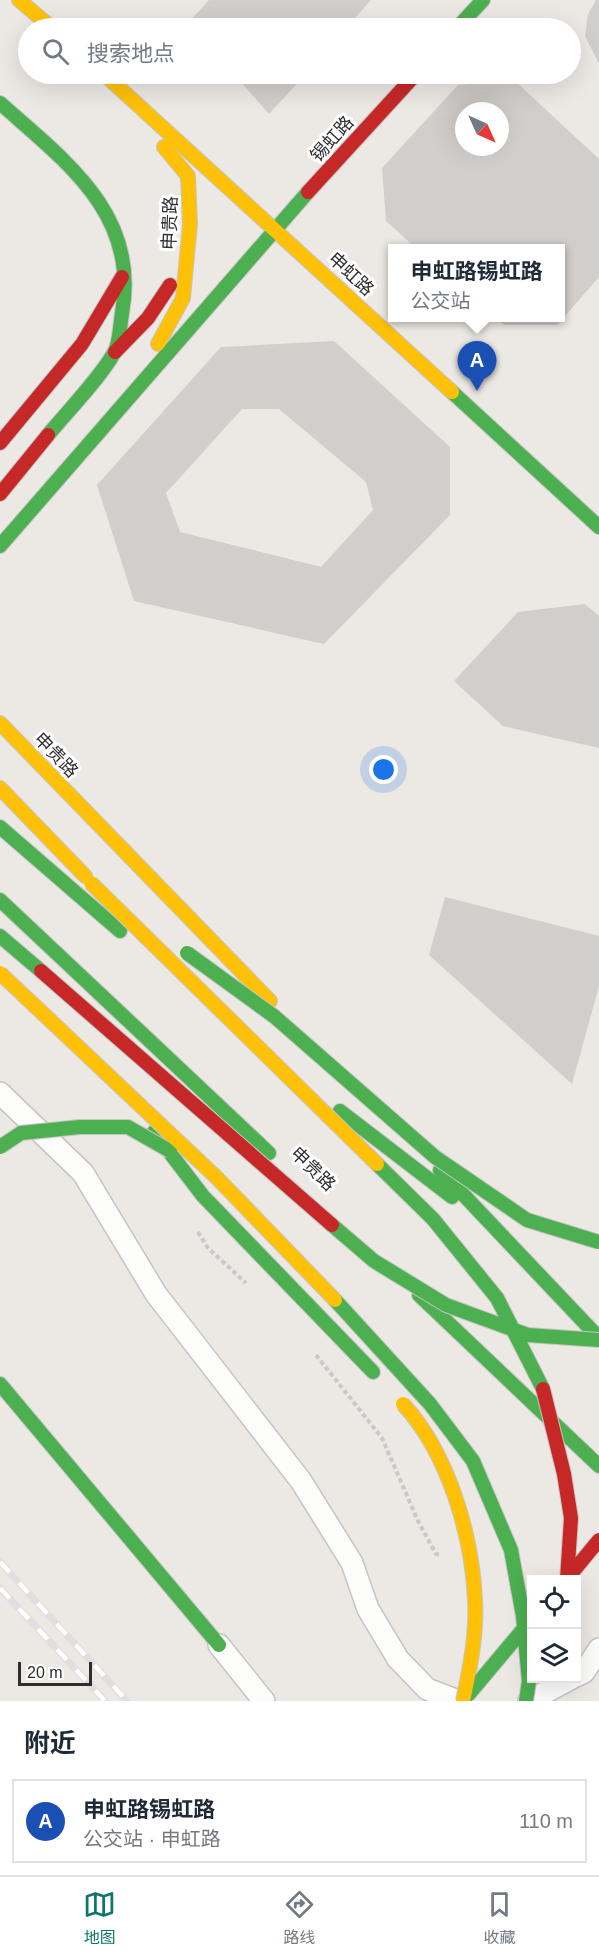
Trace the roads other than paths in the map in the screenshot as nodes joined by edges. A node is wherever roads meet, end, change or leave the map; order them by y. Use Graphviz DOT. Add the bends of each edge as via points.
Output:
graph roads {
  1 [pos="19,0"];
  2 [pos="483,0"];
  3 [pos="40,18"];
  4 [pos="466,18"];
  5 [pos="111,84"];
  6 [pos="114,84"];
  7 [pos="407,84"];
  8 [pos="0,103"];
  9 [pos="275,228"];
  10 [pos="186,260"];
  11 [pos="124,274"];
  12 [pos="115,352"];
  13 [pos="132,392"];
  14 [pos="0,443"];
  15 [pos="0,494"];
  16 [pos="599,527"];
  17 [pos="0,546"];
  18 [pos="0,723"];
  19 [pos="0,788"];
  20 [pos="0,827"];
  21 [pos="91,883"];
  22 [pos="0,900"];
  23 [pos="0,936"];
  24 [pos="0,944"];
  25 [pos="56,953"];
  26 [pos="0,973"];
  27 [pos="84,1028"];
  28 [pos="105,1043"];
  29 [pos="115,1063"];
  30 [pos="0,1093"];
  31 [pos="0,1147"];
  32 [pos="216,1177"];
  33 [pos="489,1224"];
  34 [pos="599,1242"];
  35 [pos="599,1339"];
  36 [pos="377,1377"];
  37 [pos="0,1384"];
  38 [pos="397,1398"];
  39 [pos="599,1466"];
  40 [pos="599,1540"];
  41 [pos="566,1575"];
  42 [pos="570,1575"];
  43 [pos="527,1624"];
  44 [pos="219,1645"];
  45 [pos="599,1649"];
  46 [pos="581,1674"];
  47 [pos="549,1683"];
  48 [pos="562,1683"];
  49 [pos="264,1701"];
  50 [pos="458,1701"];
  51 [pos="463,1701"];
  52 [pos="528,1701"];
  53 [pos="540,1701"];
  1 -- 3 [label="main road"];
  2 -- 4 [label="main road"];
  5 -- 10 [label="main road, 申贵路" via="188,176 190,224"];
  6 -- 9 [label="main road, 申虹路"];
  7 -- 9 [label="main road, 锡虹路"];
  8 -- 11 [label="main road" via="82,177 114,226"];
  9 -- 13 [label="main road, 申贵路"];
  9 -- 16 [label="main road, 申虹路"];
  10 -- 12 [label="main road" via="148,318"];
  10 -- 13 [label="main road, 申贵路" via="183,298"];
  11 -- 12 [label="main road" via="124,302"];
  11 -- 14 [label="main road" via="82,344"];
  12 -- 15 [label="main road"];
  13 -- 17 [label="main road, 申贵路"];
  18 -- 33 [label="main road, 申贵路" via="174,905 451,1180"];
  19 -- 21 [label="main road"];
  20 -- 33 [label="main road, 申贵路" via="219,1017"];
  21 -- 34 [label="main road, bridge" via="275,1017 435,1157 527,1220"];
  21 -- 41 [label="main road, bridge" via="434,1219 496,1298 542,1383 571,1518"];
  22 -- 25 [label="main road, 申贵路"];
  23 -- 35 [label="main road, bridge" via="374,1261 446,1305 528,1335"];
  24 -- 27 [label="main road"];
  25 -- 28 [label="main road"];
  25 -- 39 [label="main road, 申贵路"];
  26 -- 32 [label="main road, bridge"];
  29 -- 36 [label="main road" via="140,1114 203,1196"];
  30 -- 50 [label="street" via="83,1173 156,1293 301,1480 352,1563 368,1609 398,1659 427,1689"];
  31 -- 32 [label="main road, bridge" via="21,1133 128,1127"];
  32 -- 52 [label="main road, bridge" via="380,1345 472,1461 511,1550 523,1616"];
  33 -- 35 [label="main road, 申贵路"];
  37 -- 44 [label="main road"];
  38 -- 51 [label="main road, bridge" via="421,1423 450,1486 463,1531 476,1599 473,1656"];
  40 -- 42 [label="main road, bridge"];
  43 -- 51 [label="main road, bridge"];
  44 -- 49 [label="street"];
  45 -- 46 [label="street"];
  47 -- 53 [label="main road"];
  48 -- 52 [label="street"];
}
